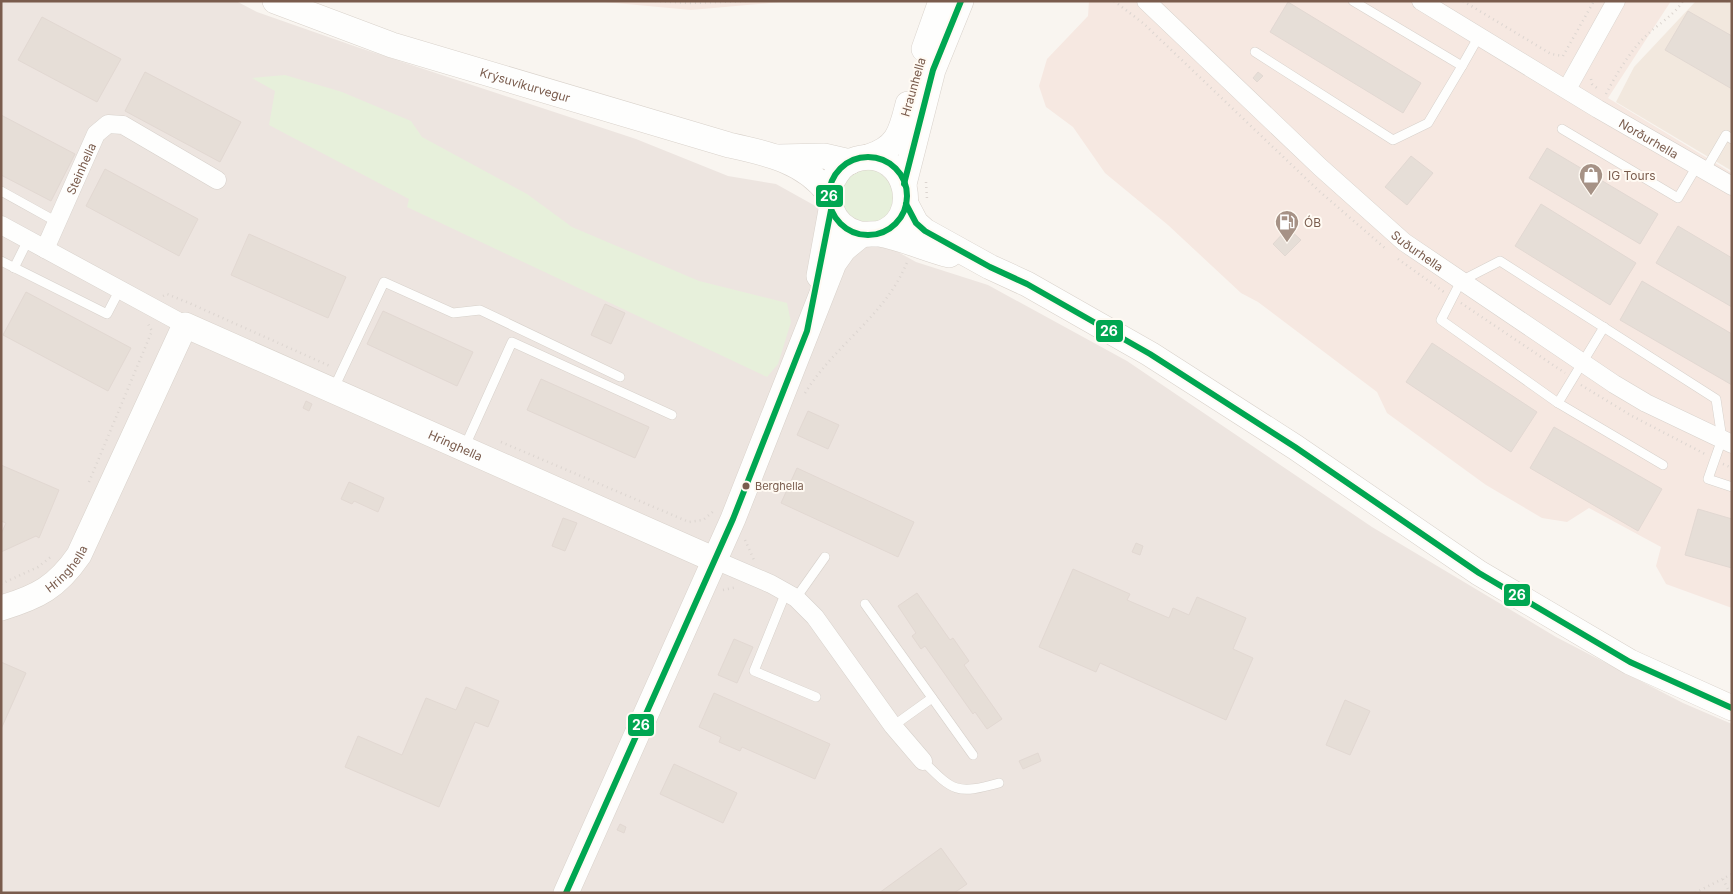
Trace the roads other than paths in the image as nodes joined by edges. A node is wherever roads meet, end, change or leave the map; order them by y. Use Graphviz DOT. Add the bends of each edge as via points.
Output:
graph roads {
  1 [pos="275,1"];
  2 [pos="941,1"];
  3 [pos="961,1"];
  4 [pos="1146,1"];
  5 [pos="1353,1"];
  6 [pos="1421,1"];
  7 [pos="1604,1"];
  8 [pos="1616,1"];
  9 [pos="1480,36"];
  10 [pos="1255,52"];
  11 [pos="1462,66"];
  12 [pos="1563,86"];
  13 [pos="1562,129"];
  14 [pos="1732,139"];
  15 [pos="779,156"];
  16 [pos="859,160"];
  17 [pos="1701,168"];
  18 [pos="217,180"];
  19 [pos="1732,186"];
  20 [pos="912,188"];
  21 [pos="1,191"];
  22 [pos="830,202"];
  23 [pos="57,222"];
  24 [pos="1,225"];
  25 [pos="869,234"];
  26 [pos="919,237"];
  27 [pos="28,240"];
  28 [pos="45,249"];
  29 [pos="1,261"];
  30 [pos="14,268"];
  31 [pos="1461,281"];
  32 [pos="120,289"];
  33 [pos="187,314"];
  34 [pos="1604,328"];
  35 [pos="807,331"];
  36 [pos="1584,363"];
  37 [pos="620,376"];
  38 [pos="337,381"];
  39 [pos="1558,403"];
  40 [pos="672,415"];
  41 [pos="1727,442"];
  42 [pos="464,448"];
  43 [pos="1663,464"];
  44 [pos="1732,487"];
  45 [pos="825,557"];
  46 [pos="715,560"];
  47 [pos="791,595"];
  48 [pos="865,604"];
  49 [pos="1,608"];
  50 [pos="816,698"];
  51 [pos="932,698"];
  52 [pos="1732,708"];
  53 [pos="893,726"];
  54 [pos="973,755"];
  55 [pos="923,761"];
  56 [pos="999,783"];
  57 [pos="566,893"];
  1 -- 15 [label="street, Krýsuvíkurvegur" via="392,45 729,145"];
  2 -- 16 [label="street, Hraunhella" via="899,135 886,151"];
  3 -- 20 [label="street, Hraunhella" via="933,70"];
  4 -- 31 [label="street, Suðurhella" via="1376,218 1404,242"];
  5 -- 11 [label="lane"];
  6 -- 9 [label="street, Norðurhella"];
  7 -- 12 [label="street"];
  8 -- 12 [label="street"];
  9 -- 11 [label="lane"];
  9 -- 12 [label="street, Norðurhella"];
  10 -- 11 [label="lane" via="1393,140 1428,123"];
  12 -- 17 [label="street, Norðurhella"];
  13 -- 17 [label="lane" via="1678,198"];
  14 -- 17 [label="lane" via="1726,136"];
  15 -- 16 [label="street, Krýsuvíkurvegur"];
  15 -- 22 [label="street, Krýsuvíkurvegur" via="811,175"];
  16 -- 20 [label="street" via="882,160"];
  16 -- 22 [label="street" via="835,175"];
  17 -- 19 [label="street, Norðurhella"];
  18 -- 23 [label="street, Steinhella" via="123,125 108,124 96,134"];
  20 -- 25 [label="street" via="896,223"];
  20 -- 26 [label="street" via="911,216"];
  21 -- 23 [label="lane"];
  22 -- 25 [label="street" via="844,227"];
  22 -- 35 [label="street"];
  23 -- 28 [label="street, Steinhella"];
  24 -- 27 [label="street"];
  25 -- 26 [label="street"];
  25 -- 35 [label="street" via="838,255"];
  26 -- 52 [label="street" via="1027,284 1150,354 1295,447 1479,573 1630,662"];
  27 -- 28 [label="street"];
  27 -- 30 [label="lane"];
  28 -- 32 [label="street"];
  29 -- 30 [label="lane"];
  30 -- 32 [label="lane" via="107,314"];
  31 -- 34 [label="lane" via="1500,261"];
  31 -- 36 [label="street, Suðurhella"];
  31 -- 39 [label="lane" via="1441,320"];
  32 -- 33 [label="street" via="150,306"];
  33 -- 38 [label="street, Hringhella"];
  33 -- 49 [label="street, Hringhella" via="101,508 71,566 52,587"];
  34 -- 36 [label="lane"];
  34 -- 41 [label="lane" via="1716,399"];
  35 -- 46 [label="street" via="745,498"];
  36 -- 39 [label="lane"];
  36 -- 41 [label="street, Suðurhella" via="1646,403"];
  37 -- 38 [label="lane" via="480,310 453,313 384,282"];
  38 -- 42 [label="street, Hringhella"];
  39 -- 43 [label="lane"];
  40 -- 42 [label="lane" via="512,342"];
  41 -- 44 [label="lane" via="1708,479"];
  42 -- 46 [label="street, Hringhella"];
  45 -- 47 [label="lane"];
  46 -- 47 [label="street"];
  46 -- 57 [label="street"];
  47 -- 50 [label="lane" via="754,671"];
  47 -- 53 [label="street" via="815,616"];
  48 -- 51 [label="lane"];
  51 -- 53 [label="lane"];
  51 -- 54 [label="lane"];
  53 -- 55 [label="street"];
  55 -- 56 [label="lane" via="944,783 964,791"];
}
